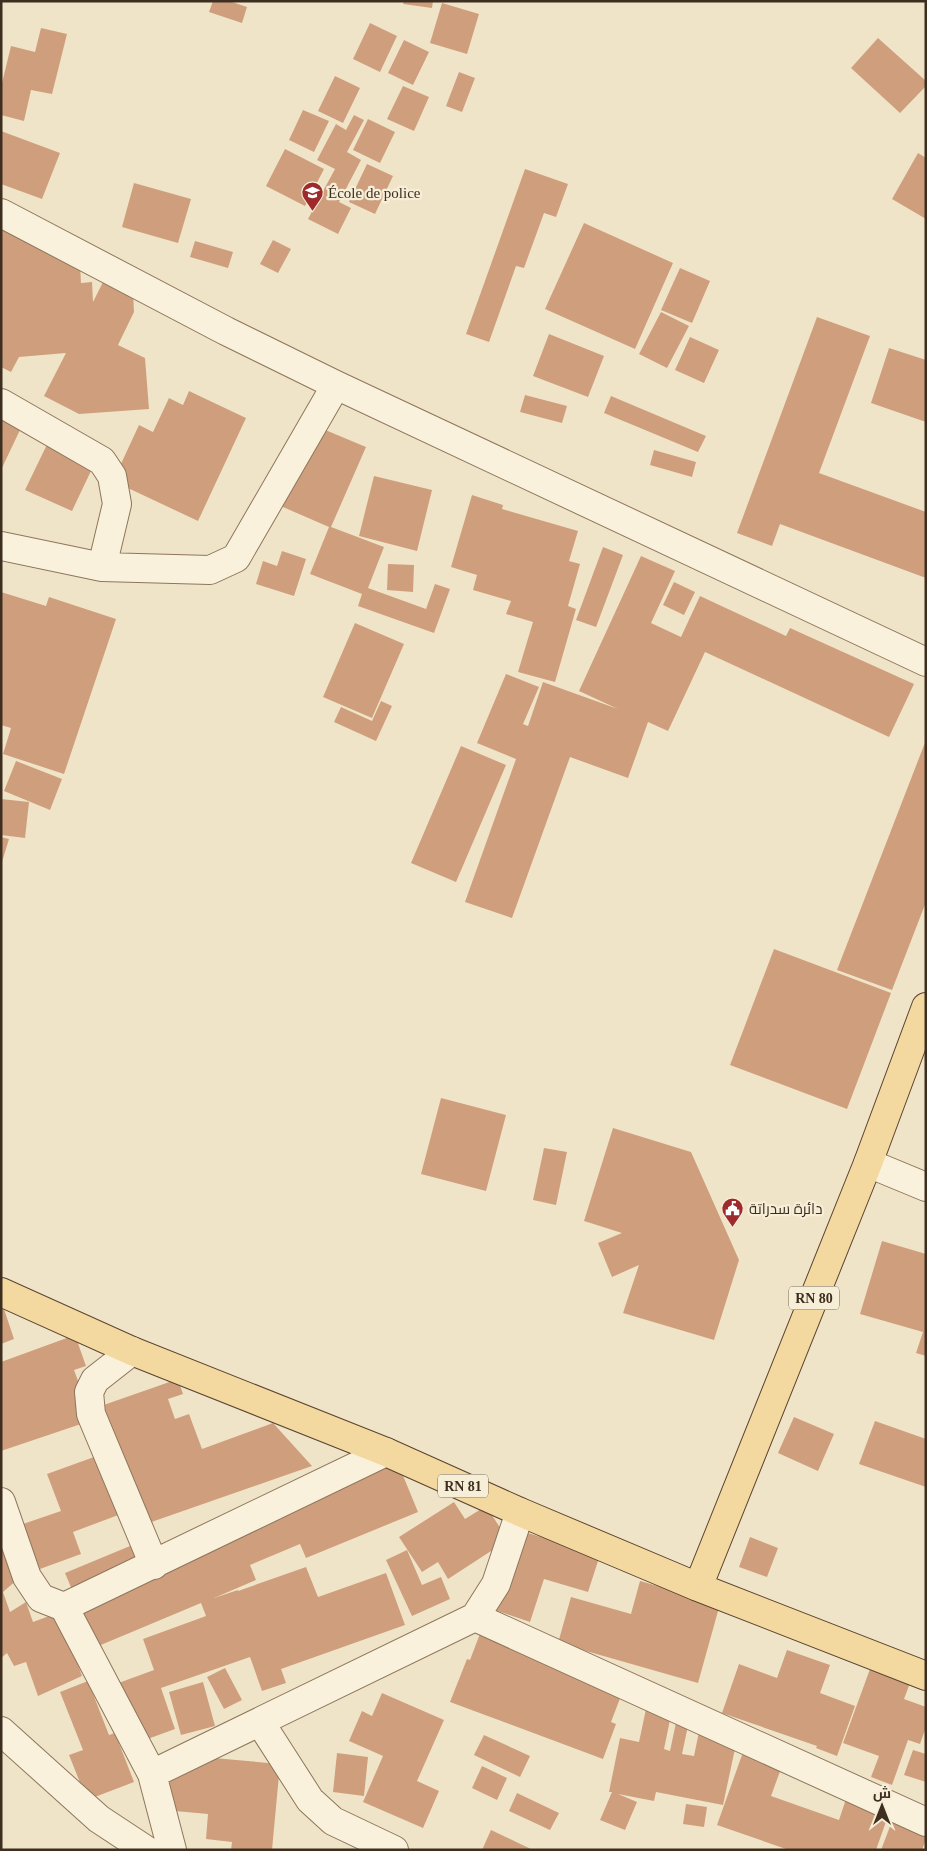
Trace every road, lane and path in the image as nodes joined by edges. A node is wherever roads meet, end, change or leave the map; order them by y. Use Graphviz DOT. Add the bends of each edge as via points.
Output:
graph roads {
  1 [pos="1,213"];
  2 [pos="336,385"];
  3 [pos="1,403"];
  4 [pos="1,546"];
  5 [pos="102,567"];
  6 [pos="926,662"];
  7 [pos="926,1007"];
  8 [pos="868,1163"];
  9 [pos="926,1187"];
  10 [pos="1,1292"];
  11 [pos="132,1351"];
  12 [pos="386,1452"];
  13 [pos="1,1502"];
  14 [pos="520,1512"];
  15 [pos="154,1565"];
  16 [pos="698,1586"];
  17 [pos="64,1607"];
  18 [pos="476,1617"];
  19 [pos="926,1676"];
  20 [pos="260,1722"];
  21 [pos="1,1731"];
  22 [pos="152,1774"];
  23 [pos="926,1822"];
  24 [pos="146,1850"];
  25 [pos="172,1850"];
  26 [pos="394,1850"];
  1 -- 2 [label="street"];
  2 -- 5 [label="street" via="236,558 210,570"];
  2 -- 6 [label="street"];
  3 -- 5 [label="street" via="102,461 112,476 117,504"];
  4 -- 5 [label="street"];
  7 -- 8 [label="main road, RN 80"];
  8 -- 9 [label="street"];
  8 -- 16 [label="main road, RN 80"];
  10 -- 11 [label="main road, RN 81"];
  11 -- 12 [label="main road, RN 81"];
  11 -- 15 [label="street" via="95,1380 89,1392 91,1414"];
  12 -- 14 [label="main road, RN 81"];
  12 -- 15 [label="street"];
  13 -- 17 [label="street" via="27,1577 41,1598"];
  14 -- 16 [label="main road, RN 81"];
  14 -- 18 [label="street" via="496,1584"];
  15 -- 17 [label="street"];
  16 -- 19 [label="main road, RN 81"];
  17 -- 22 [label="street"];
  18 -- 20 [label="street"];
  18 -- 23 [label="street"];
  20 -- 22 [label="street"];
  20 -- 26 [label="street" via="310,1800 334,1821"];
  21 -- 24 [label="street" via="99,1819"];
  22 -- 25 [label="street"];
}
